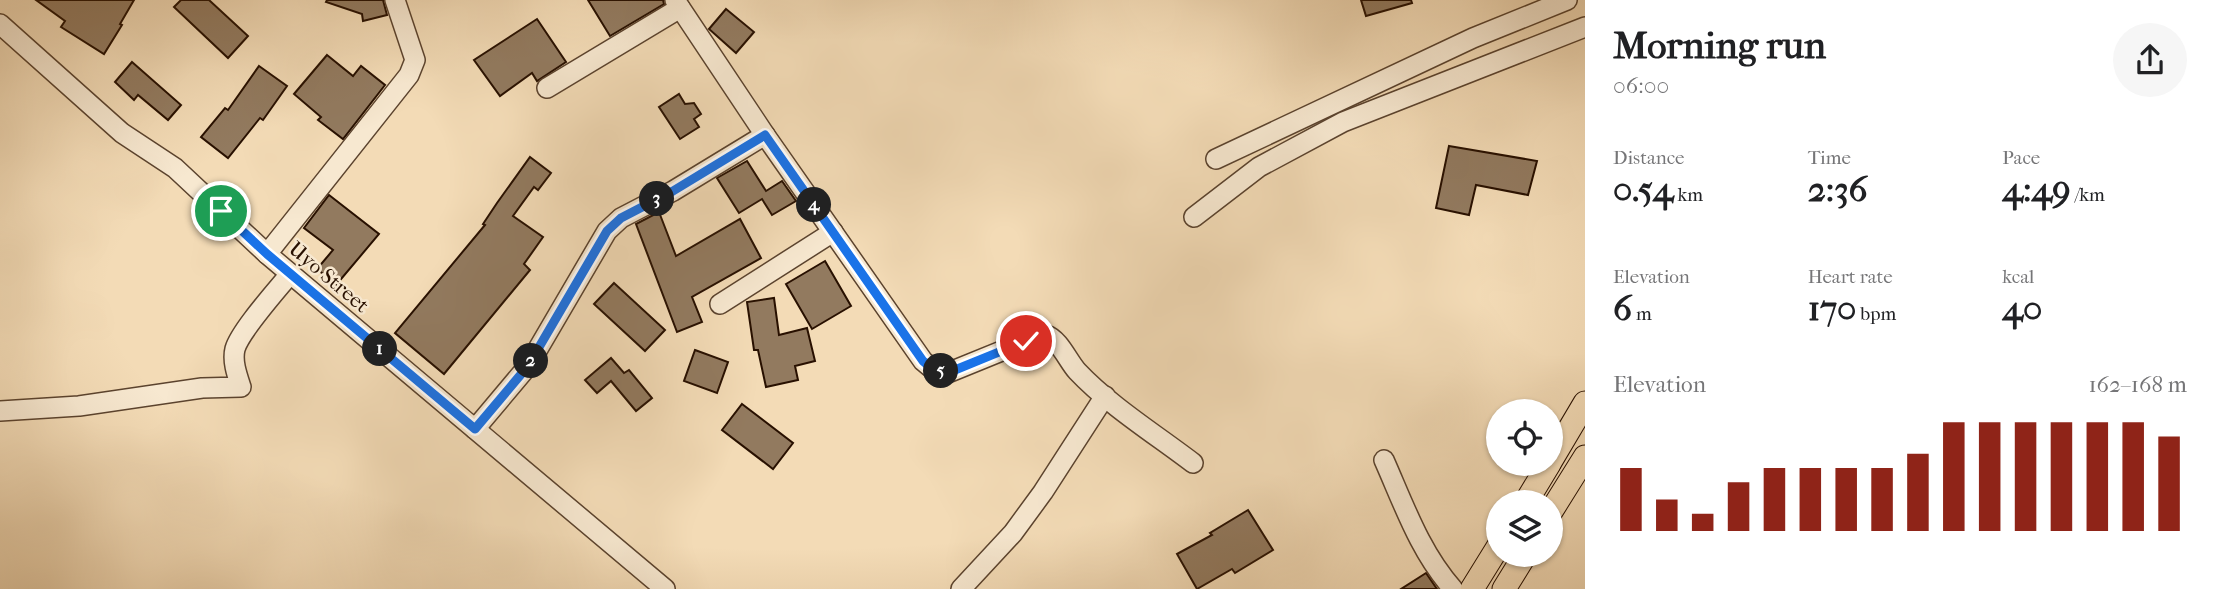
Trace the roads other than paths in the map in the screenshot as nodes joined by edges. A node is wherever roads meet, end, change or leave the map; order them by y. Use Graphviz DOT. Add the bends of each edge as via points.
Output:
graph roads {
  1 [pos="396,0"];
  2 [pos="1567,0"];
  3 [pos="678,4"];
  4 [pos="0,24"];
  5 [pos="1585,27"];
  6 [pos="547,89"];
  7 [pos="765,135"];
  8 [pos="1216,159"];
  9 [pos="1194,217"];
  10 [pos="833,232"];
  11 [pos="267,254"];
  12 [pos="290,274"];
  13 [pos="720,304"];
  14 [pos="1105,396"];
  15 [pos="1585,402"];
  16 [pos="0,411"];
  17 [pos="475,429"];
  18 [pos="1563,441"];
  19 [pos="1384,460"];
  20 [pos="1193,463"];
  21 [pos="1563,463"];
  22 [pos="1582,469"];
  23 [pos="1563,495"];
  24 [pos="1486,566"];
  25 [pos="1518,567"];
  26 [pos="665,589"];
  27 [pos="961,589"];
  28 [pos="1453,589"];
  29 [pos="1472,589"];
  30 [pos="1504,589"];
  1 -- 11 [label="street" via="415,60 409,75"];
  2 -- 8 [label="street" via="1473,38"];
  3 -- 6 [label="street"];
  3 -- 7 [label="street"];
  4 -- 11 [label="street, Uyo Street" via="122,133 175,169"];
  5 -- 9 [label="street" via="1342,122 1259,167"];
  7 -- 10 [label="street"];
  7 -- 17 [label="street" via="621,218 607,231 528,366"];
  10 -- 13 [label="street"];
  10 -- 14 [label="street" via="923,361 935,371 950,372 1037,334 1046,335"];
  11 -- 12 [label="street, Uyo Street"];
  12 -- 16 [label="street" via="234,351 241,387"];
  12 -- 17 [label="street, Uyo Street"];
  14 -- 20 [label="street"];
  14 -- 27 [label="street" via="1013,533"];
  15 -- 18 [label="main road"];
  17 -- 26 [label="street, Uyo Street"];
  19 -- 28 [label="street" via="1421,544"];
  21 -- 22 [label="main road"];
  22 -- 23 [label="main road"];
  24 -- 29 [label="main road"];
  25 -- 30 [label="main road"];
}
